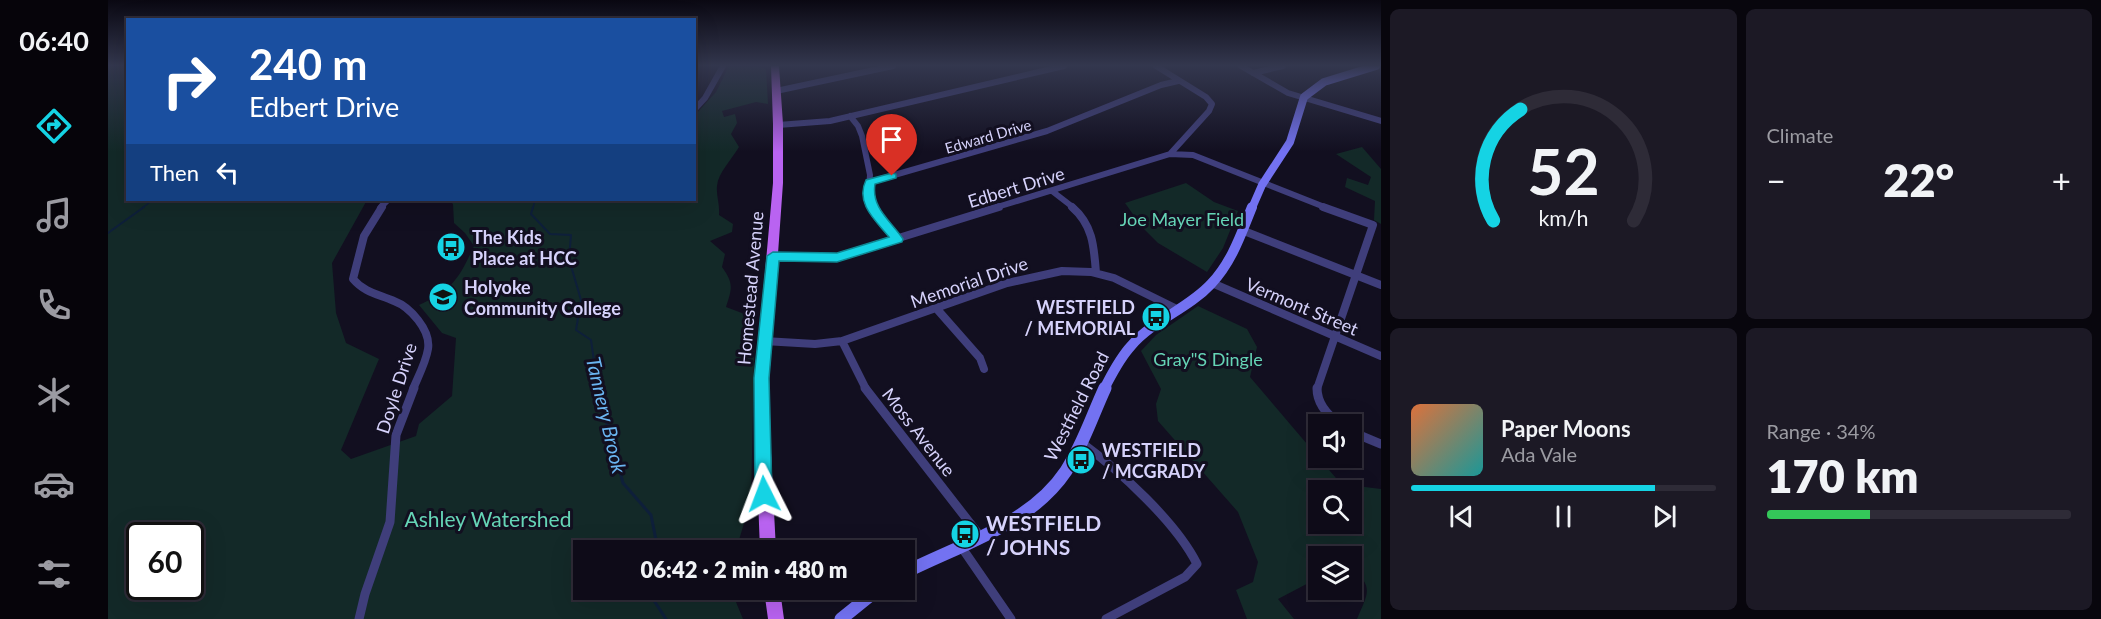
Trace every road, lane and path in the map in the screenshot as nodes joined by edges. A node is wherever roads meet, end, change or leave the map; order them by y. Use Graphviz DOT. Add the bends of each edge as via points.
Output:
graph roads {
  1 [pos="707,95"];
  2 [pos="776,95"];
  3 [pos="940,95"];
  4 [pos="1136,95"];
  5 [pos="1202,95"];
  6 [pos="1299,95"];
  7 [pos="1305,96"];
  8 [pos="696,108"];
  9 [pos="850,116"];
  10 [pos="1381,121"];
  11 [pos="778,125"];
  12 [pos="1170,154"];
  13 [pos="870,182"];
  14 [pos="1263,183"];
  15 [pos="1052,191"];
  16 [pos="380,204"];
  17 [pos="1244,231"];
  18 [pos="897,239"];
  19 [pos="773,256"];
  20 [pos="1096,273"];
  21 [pos="1356,275"];
  22 [pos="1212,283"];
  23 [pos="1381,285"];
  24 [pos="936,308"];
  25 [pos="1179,310"];
  26 [pos="1334,336"];
  27 [pos="764,341"];
  28 [pos="842,341"];
  29 [pos="1381,356"];
  30 [pos="984,369"];
  31 [pos="1330,414"];
  32 [pos="1362,436"];
  33 [pos="1082,442"];
  34 [pos="1381,444"];
  35 [pos="980,536"];
  36 [pos="767,540"];
  37 [pos="960,545"];
  38 [pos="915,568"];
  39 [pos="865,600"];
  40 [pos="774,605"];
  41 [pos="359,619"];
  42 [pos="785,619"];
  43 [pos="841,619"];
  44 [pos="1011,619"];
  45 [pos="1106,619"];
  1 -- 8 [label="street"];
  2 -- 11 [label="main road, Homestead Avenue"];
  3 -- 9 [label="street"];
  4 -- 13 [label="street, Edward Drive" via="1047,131"];
  5 -- 12 [label="street" via="1212,107"];
  6 -- 7 [label="street"];
  7 -- 10 [label="street"];
  7 -- 14 [label="main road, Westfield Road" via="1291,140"];
  9 -- 11 [label="street" via="819,123"];
  9 -- 13 [label="street" via="865,141"];
  11 -- 19 [label="main road, Homestead Avenue"];
  12 -- 14 [label="street, Edbert Drive" via="1193,155"];
  12 -- 15 [label="street, Edbert Drive"];
  13 -- 18 [label="street" via="869,203"];
  14 -- 17 [label="main road, Westfield Road"];
  14 -- 21 [label="street, Edbert Drive" via="1373,225"];
  15 -- 18 [label="street, Edbert Drive"];
  15 -- 20 [label="street" via="1077,211 1091,229"];
  16 -- 41 [label="street, Doyle Drive" via="360,248 353,279 359,289 405,304 413,311 429,340 429,350 396,435 390,526 362,597"];
  17 -- 21 [label="street"];
  17 -- 22 [label="main road, Westfield Road"];
  18 -- 19 [label="street, Edbert Drive" via="837,257"];
  19 -- 27 [label="main road, Homestead Avenue"];
  20 -- 24 [label="street, Memorial Drive" via="1042,273"];
  20 -- 25 [label="street, Memorial Drive" via="1122,281"];
  21 -- 23 [label="street"];
  21 -- 26 [label="street"];
  22 -- 25 [label="main road, Westfield Road"];
  22 -- 26 [label="street, Vermont Street"];
  24 -- 28 [label="street, Memorial Drive"];
  24 -- 30 [label="street" via="980,358"];
  25 -- 33 [label="main road, Westfield Road" via="1147,330 1128,348 1107,383"];
  26 -- 29 [label="street, Vermont Street"];
  26 -- 31 [label="street" via="1316,391 1321,405"];
  27 -- 28 [label="street, Memorial Drive"];
  27 -- 36 [label="main road, Homestead Avenue" via="761,420"];
  28 -- 35 [label="street, Moss Avenue" via="875,403"];
  32 -- 34 [label="street"];
  33 -- 35 [label="main road, Westfield Road" via="1067,470 1044,496"];
  33 -- 45 [label="street" via="1104,458 1197,561 1185,577"];
  35 -- 37 [label="main road, Westfield Road"];
  37 -- 38 [label="main road, Westfield Road"];
  37 -- 44 [label="street"];
  39 -- 43 [label="main road"];
  40 -- 42 [label="main road"];
}
